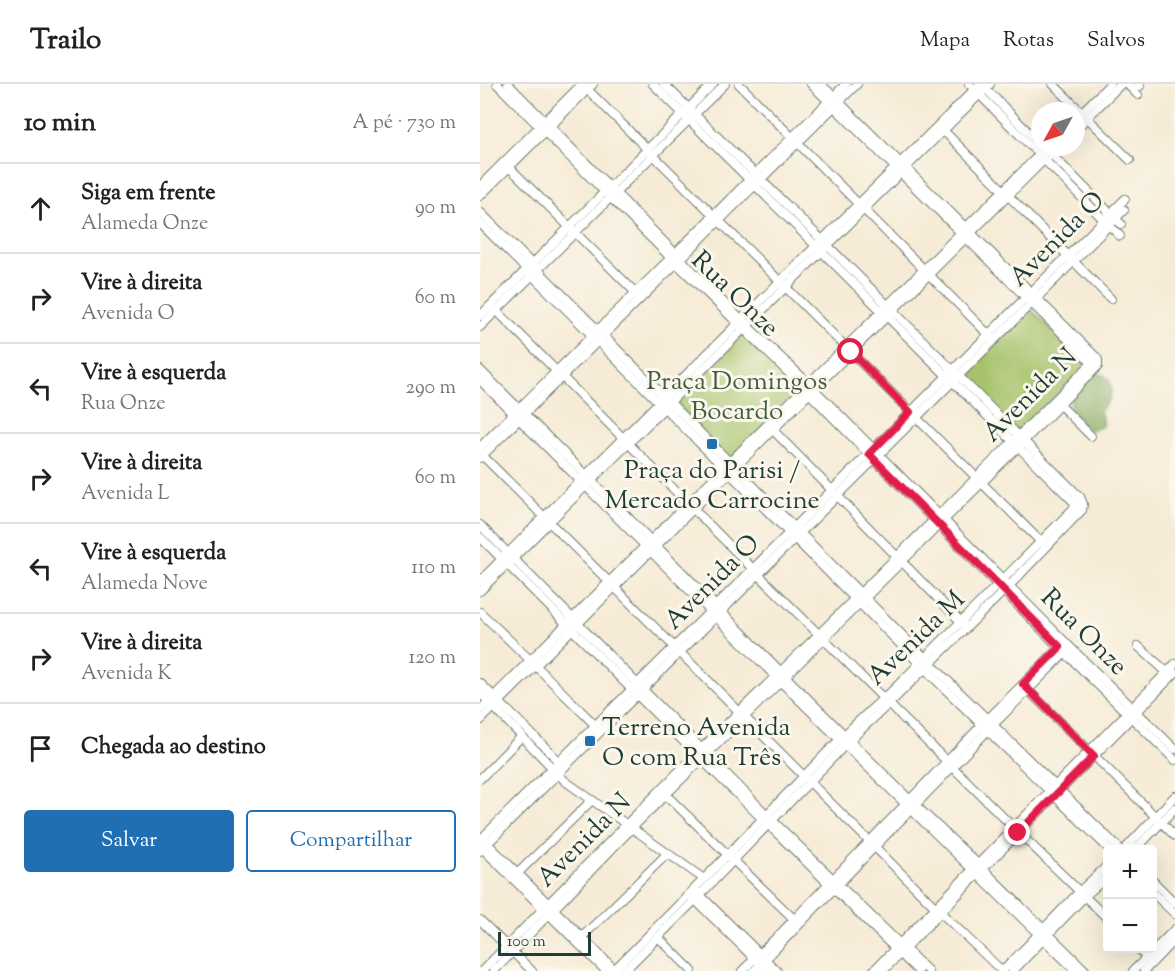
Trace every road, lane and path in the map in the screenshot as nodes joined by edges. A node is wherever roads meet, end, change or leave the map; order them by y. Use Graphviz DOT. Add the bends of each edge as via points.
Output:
graph roads {
  1 [pos="497,84"];
  2 [pos="508,84"];
  3 [pos="653,84"];
  4 [pos="664,84"];
  5 [pos="713,84"];
  6 [pos="725,84"];
  7 [pos="738,84"];
  8 [pos="811,84"];
  9 [pos="821,84"];
  10 [pos="846,84"];
  11 [pos="857,84"];
  12 [pos="1053,84"];
  13 [pos="1110,84"];
  14 [pos="1121,84"];
  15 [pos="1127,84"];
  16 [pos="585,85"];
  17 [pos="980,87"];
  18 [pos="1138,95"];
  19 [pos="834,102"];
  20 [pos="1069,102"];
  21 [pos="1085,113"];
  22 [pos="689,114"];
  23 [pos="1085,114"];
  24 [pos="1085,119"];
  25 [pos="545,127"];
  26 [pos="941,128"];
  27 [pos="1031,137"];
  28 [pos="795,140"];
  29 [pos="650,152"];
  30 [pos="1039,156"];
  31 [pos="1050,156"];
  32 [pos="1130,160"];
  33 [pos="507,164"];
  34 [pos="901,168"];
  35 [pos="755,180"];
  36 [pos="480,186"];
  37 [pos="610,192"];
  38 [pos="1006,192"];
  39 [pos="480,196"];
  40 [pos="1125,199"];
  41 [pos="861,206"];
  42 [pos="1124,210"];
  43 [pos="480,212"];
  44 [pos="716,218"];
  45 [pos="1112,220"];
  46 [pos="480,223"];
  47 [pos="573,230"];
  48 [pos="966,232"];
  49 [pos="1120,236"];
  50 [pos="822,245"];
  51 [pos="676,258"];
  52 [pos="1071,259"];
  53 [pos="533,270"];
  54 [pos="926,272"];
  55 [pos="783,284"];
  56 [pos="638,295"];
  57 [pos="1032,298"];
  58 [pos="1111,299"];
  59 [pos="494,308"];
  60 [pos="887,311"];
  61 [pos="480,316"];
  62 [pos="742,324"];
  63 [pos="480,327"];
  64 [pos="598,335"];
  65 [pos="991,337"];
  66 [pos="848,349"];
  67 [pos="480,370"];
  68 [pos="559,374"];
  69 [pos="953,376"];
  70 [pos="480,380"];
  71 [pos="809,388"];
  72 [pos="665,402"];
  73 [pos="1057,402"];
  74 [pos="519,413"];
  75 [pos="914,415"];
  76 [pos="770,427"];
  77 [pos="1091,436"];
  78 [pos="626,440"];
  79 [pos="1018,441"];
  80 [pos="480,447"];
  81 [pos="874,454"];
  82 [pos="481,455"];
  83 [pos="730,467"];
  84 [pos="586,480"];
  85 [pos="979,480"];
  86 [pos="835,493"];
  87 [pos="691,506"];
  88 [pos="547,519"];
  89 [pos="939,520"];
  90 [pos="480,525"];
  91 [pos="795,533"];
  92 [pos="480,537"];
  93 [pos="650,545"];
  94 [pos="1044,545"];
  95 [pos="508,559"];
  96 [pos="900,559"];
  97 [pos="756,572"];
  98 [pos="480,581"];
  99 [pos="612,584"];
  100 [pos="1004,585"];
  101 [pos="480,591"];
  102 [pos="860,598"];
  103 [pos="715,611"];
  104 [pos="480,612"];
  105 [pos="572,624"];
  106 [pos="964,624"];
  107 [pos="822,637"];
  108 [pos="1138,645"];
  109 [pos="1065,647"];
  110 [pos="677,650"];
  111 [pos="533,662"];
  112 [pos="925,663"];
  113 [pos="1175,664"];
  114 [pos="1172,675"];
  115 [pos="781,676"];
  116 [pos="480,683"];
  117 [pos="1025,687"];
  118 [pos="638,690"];
  119 [pos="480,693"];
  120 [pos="886,701"];
  121 [pos="494,702"];
  122 [pos="480,710"];
  123 [pos="1132,712"];
  124 [pos="742,714"];
  125 [pos="480,721"];
  126 [pos="988,725"];
  127 [pos="598,728"];
  128 [pos="522,736"];
  129 [pos="845,740"];
  130 [pos="1175,749"];
  131 [pos="702,754"];
  132 [pos="1091,754"];
  133 [pos="1175,760"];
  134 [pos="562,764"];
  135 [pos="949,764"];
  136 [pos="555,771"];
  137 [pos="480,779"];
  138 [pos="807,779"];
  139 [pos="1055,790"];
  140 [pos="663,792"];
  141 [pos="1175,796"];
  142 [pos="592,800"];
  143 [pos="910,805"];
  144 [pos="1175,808"];
  145 [pos="768,819"];
  146 [pos="1158,820"];
  147 [pos="629,826"];
  148 [pos="1016,830"];
  149 [pos="1175,836"];
  150 [pos="482,843"];
  151 [pos="872,844"];
  152 [pos="1106,845"];
  153 [pos="1117,845"];
  154 [pos="1127,845"];
  155 [pos="1138,845"];
  156 [pos="668,853"];
  157 [pos="731,857"];
  158 [pos="977,869"];
  159 [pos="1103,869"];
  160 [pos="518,873"];
  161 [pos="704,879"];
  162 [pos="1103,879"];
  163 [pos="834,884"];
  164 [pos="1157,885"];
  165 [pos="1082,893"];
  166 [pos="695,895"];
  167 [pos="1157,897"];
  168 [pos="1175,903"];
  169 [pos="549,909"];
  170 [pos="938,909"];
  171 [pos="1175,914"];
  172 [pos="1103,915"];
  173 [pos="480,920"];
  174 [pos="797,922"];
  175 [pos="1175,929"];
  176 [pos="1044,934"];
  177 [pos="582,937"];
  178 [pos="658,937"];
  179 [pos="1175,939"];
  180 [pos="899,948"];
  181 [pos="510,949"];
  182 [pos="1142,953"];
  183 [pos="1149,961"];
  184 [pos="760,963"];
  185 [pos="482,971"];
  186 [pos="494,971"];
  187 [pos="532,971"];
  188 [pos="612,971"];
  189 [pos="624,971"];
  190 [pos="692,971"];
  191 [pos="742,971"];
  192 [pos="777,971"];
  193 [pos="873,971"];
  194 [pos="883,971"];
  195 [pos="918,971"];
  196 [pos="928,971"];
  197 [pos="1003,971"];
  198 [pos="1013,971"];
  199 [pos="1076,971"];
  200 [pos="1086,971"];
  201 [pos="1133,971"];
  202 [pos="1143,971"];
  1 -- 25 [label="street, Rua Onze"];
  2 -- 25 [label="street, Rua Onze"];
  3 -- 22 [label="street"];
  4 -- 22 [label="street"];
  5 -- 22 [label="street"];
  6 -- 22 [label="street"];
  7 -- 28 [label="street"];
  8 -- 19 [label="street"];
  9 -- 19 [label="street"];
  10 -- 19 [label="street"];
  11 -- 19 [label="street"];
  12 -- 20 [label="street"];
  13 -- 21 [label="street"];
  14 -- 23 [label="street"];
  15 -- 18 [label="street"];
  16 -- 25 [label="street"];
  16 -- 29 [label="street"];
  17 -- 26 [label="street"];
  17 -- 27 [label="street"];
  19 -- 28 [label="street"];
  19 -- 34 [label="street"];
  22 -- 29 [label="street"];
  22 -- 35 [label="street"];
  24 -- 32 [label="street"];
  25 -- 33 [label="street"];
  25 -- 37 [label="street, Rua Onze"];
  26 -- 34 [label="street"];
  26 -- 38 [label="street"];
  28 -- 35 [label="street"];
  28 -- 41 [label="street"];
  29 -- 37 [label="street"];
  29 -- 44 [label="street"];
  30 -- 38 [label="street"];
  31 -- 45 [label="street"];
  33 -- 36 [label="street"];
  33 -- 39 [label="street"];
  33 -- 47 [label="street"];
  34 -- 41 [label="street"];
  34 -- 48 [label="street"];
  35 -- 44 [label="street"];
  35 -- 50 [label="street"];
  37 -- 47 [label="street"];
  37 -- 51 [label="street, Rua Onze"];
  38 -- 48 [label="street"];
  38 -- 52 [label="street"];
  40 -- 45 [label="street, Avenida O"];
  41 -- 50 [label="street"];
  41 -- 54 [label="street"];
  42 -- 45 [label="street, Avenida O"];
  43 -- 53 [label="street"];
  44 -- 51 [label="street"];
  44 -- 55 [label="street"];
  45 -- 49 [label="street"];
  45 -- 52 [label="street, Avenida O"];
  46 -- 53 [label="street"];
  47 -- 53 [label="street"];
  47 -- 56 [label="street"];
  48 -- 54 [label="street"];
  48 -- 57 [label="street"];
  50 -- 55 [label="street"];
  50 -- 60 [label="street"];
  51 -- 56 [label="street"];
  51 -- 62 [label="street, Rua Onze"];
  52 -- 57 [label="street, Avenida O"];
  52 -- 58 [label="street"];
  53 -- 59 [label="street"];
  53 -- 64 [label="street"];
  54 -- 60 [label="street"];
  54 -- 65 [label="street"];
  55 -- 62 [label="street"];
  55 -- 66 [label="street"];
  56 -- 64 [label="street"];
  57 -- 65 [label="street, Avenida O"];
  57 -- 73 [label="street, Avenida N" via="1094,363"];
  59 -- 61 [label="street"];
  59 -- 63 [label="street"];
  59 -- 68 [label="street"];
  60 -- 66 [label="street"];
  60 -- 69 [label="street"];
  62 -- 71 [label="street, Rua Onze"];
  62 -- 72 [label="street"];
  64 -- 68 [label="street"];
  64 -- 72 [label="street"];
  65 -- 69 [label="street, Avenida O"];
  66 -- 71 [label="street"];
  66 -- 75 [label="street"];
  67 -- 74 [label="street"];
  68 -- 74 [label="street"];
  68 -- 78 [label="street"];
  69 -- 75 [label="street, Avenida O"];
  69 -- 79 [label="street"];
  70 -- 74 [label="street"];
  71 -- 76 [label="street"];
  71 -- 81 [label="street, Rua Onze"];
  72 -- 78 [label="street"];
  72 -- 83 [label="street"];
  73 -- 77 [label="street"];
  73 -- 79 [label="street, Avenida N"];
  74 -- 80 [label="street"];
  74 -- 82 [label="street"];
  74 -- 84 [label="street"];
  75 -- 81 [label="street, Avenida O"];
  75 -- 85 [label="street"];
  76 -- 83 [label="street"];
  76 -- 86 [label="street"];
  78 -- 84 [label="street"];
  78 -- 87 [label="street"];
  79 -- 85 [label="street, Avenida N"];
  79 -- 94 [label="street, Avenida M" via="1081,506"];
  81 -- 86 [label="street, Avenida O"];
  81 -- 89 [label="street, Rua Onze"];
  82 -- 88 [label="street"];
  83 -- 87 [label="street"];
  83 -- 91 [label="street"];
  84 -- 88 [label="street"];
  84 -- 93 [label="street"];
  85 -- 89 [label="street, Avenida N"];
  85 -- 94 [label="street"];
  86 -- 91 [label="street, Avenida O"];
  86 -- 96 [label="street"];
  87 -- 93 [label="street"];
  87 -- 97 [label="street"];
  88 -- 95 [label="street"];
  88 -- 99 [label="street"];
  89 -- 96 [label="street, Avenida N"];
  89 -- 100 [label="street, Rua Onze"];
  90 -- 95 [label="street"];
  91 -- 97 [label="street, Avenida O"];
  91 -- 102 [label="street"];
  92 -- 95 [label="street"];
  93 -- 99 [label="street"];
  93 -- 103 [label="street"];
  94 -- 100 [label="street, Avenida M"];
  95 -- 98 [label="street"];
  95 -- 101 [label="street"];
  95 -- 105 [label="street"];
  96 -- 102 [label="street, Avenida N"];
  96 -- 106 [label="street"];
  97 -- 103 [label="street, Avenida O"];
  97 -- 107 [label="street"];
  99 -- 105 [label="street"];
  99 -- 110 [label="street"];
  100 -- 106 [label="street, Avenida M"];
  100 -- 109 [label="street, Rua Onze"];
  102 -- 107 [label="street, Avenida N"];
  102 -- 112 [label="street"];
  103 -- 110 [label="street, Avenida O"];
  103 -- 115 [label="street"];
  104 -- 111 [label="street"];
  105 -- 111 [label="street"];
  105 -- 118 [label="street"];
  106 -- 112 [label="street, Avenida M"];
  107 -- 115 [label="street, Avenida N"];
  107 -- 120 [label="street"];
  108 -- 114 [label="street"];
  109 -- 117 [label="street"];
  109 -- 123 [label="street, Rua Onze"];
  110 -- 118 [label="street, Avenida O"];
  110 -- 124 [label="street"];
  111 -- 121 [label="street"];
  111 -- 127 [label="street"];
  112 -- 120 [label="street, Avenida M"];
  112 -- 126 [label="street"];
  113 -- 114 [label="street"];
  114 -- 123 [label="street"];
  115 -- 124 [label="street, Avenida N"];
  115 -- 129 [label="street"];
  116 -- 121 [label="street"];
  117 -- 126 [label="street"];
  117 -- 132 [label="street"];
  118 -- 127 [label="street, Avenida O"];
  118 -- 131 [label="street"];
  119 -- 121 [label="street"];
  120 -- 129 [label="street, Avenida M"];
  120 -- 135 [label="street"];
  121 -- 122 [label="street"];
  121 -- 125 [label="street"];
  121 -- 128 [label="street"];
  121 -- 134 [label="street"];
  123 -- 130 [label="street, Rua Onze"];
  123 -- 132 [label="street"];
  123 -- 133 [label="street, Rua Onze"];
  124 -- 131 [label="street, Avenida N"];
  124 -- 138 [label="street"];
  126 -- 135 [label="street"];
  126 -- 139 [label="street"];
  127 -- 134 [label="street, Avenida O"];
  128 -- 136 [label="street"];
  128 -- 137 [label="street"];
  129 -- 138 [label="street, Avenida M"];
  129 -- 143 [label="street"];
  131 -- 140 [label="street, Avenida N"];
  131 -- 145 [label="street"];
  132 -- 139 [label="street"];
  132 -- 146 [label="street"];
  134 -- 136 [label="street, Avenida O"];
  135 -- 143 [label="street"];
  135 -- 148 [label="street"];
  136 -- 142 [label="street"];
  136 -- 150 [label="street, Avenida O"];
  138 -- 145 [label="street, Avenida M"];
  138 -- 151 [label="street"];
  139 -- 148 [label="street"];
  139 -- 152 [label="street"];
  139 -- 153 [label="street"];
  140 -- 147 [label="street, Avenida N"];
  140 -- 157 [label="street"];
  141 -- 146 [label="street"];
  142 -- 147 [label="street"];
  142 -- 160 [label="street"];
  143 -- 151 [label="street"];
  143 -- 158 [label="street"];
  144 -- 146 [label="street"];
  145 -- 157 [label="street, Avenida M"];
  145 -- 163 [label="street"];
  146 -- 149 [label="street"];
  146 -- 154 [label="street"];
  146 -- 155 [label="street"];
  147 -- 156 [label="street"];
  147 -- 169 [label="street, Avenida N"];
  148 -- 158 [label="street"];
  148 -- 165 [label="street"];
  150 -- 160 [label="street"];
  150 -- 169 [label="street"];
  151 -- 163 [label="street"];
  151 -- 170 [label="street"];
  156 -- 161 [label="street"];
  156 -- 177 [label="street"];
  157 -- 161 [label="street, Avenida M"];
  157 -- 166 [label="street, Avenida M"];
  157 -- 174 [label="street"];
  158 -- 170 [label="street"];
  158 -- 176 [label="street"];
  159 -- 165 [label="street"];
  160 -- 169 [label="street"];
  161 -- 166 [label="street, Avenida M"];
  162 -- 165 [label="street"];
  163 -- 174 [label="street"];
  163 -- 180 [label="street"];
  164 -- 168 [label="street"];
  165 -- 172 [label="street"];
  165 -- 176 [label="street"];
  166 -- 178 [label="street, Avenida M"];
  166 -- 184 [label="street"];
  166 -- 188 [label="street, Avenida M"];
  167 -- 171 [label="street"];
  169 -- 177 [label="street"];
  169 -- 181 [label="street, Avenida N"];
  169 -- 188 [label="street"];
  170 -- 180 [label="street"];
  170 -- 197 [label="street"];
  173 -- 181 [label="street"];
  174 -- 184 [label="street"];
  175 -- 183 [label="street"];
  176 -- 197 [label="street"];
  176 -- 198 [label="street"];
  176 -- 199 [label="street"];
  176 -- 200 [label="street"];
  177 -- 188 [label="street"];
  178 -- 189 [label="street, Avenida M"];
  178 -- 190 [label="street"];
  179 -- 183 [label="street"];
  180 -- 193 [label="street"];
  180 -- 194 [label="street"];
  180 -- 195 [label="street"];
  180 -- 196 [label="street"];
  181 -- 185 [label="street, Avenida N"];
  181 -- 186 [label="street, Avenida N"];
  181 -- 187 [label="street"];
  182 -- 183 [label="street"];
  183 -- 201 [label="street"];
  183 -- 202 [label="street"];
  184 -- 191 [label="street"];
  184 -- 192 [label="street"];
}
